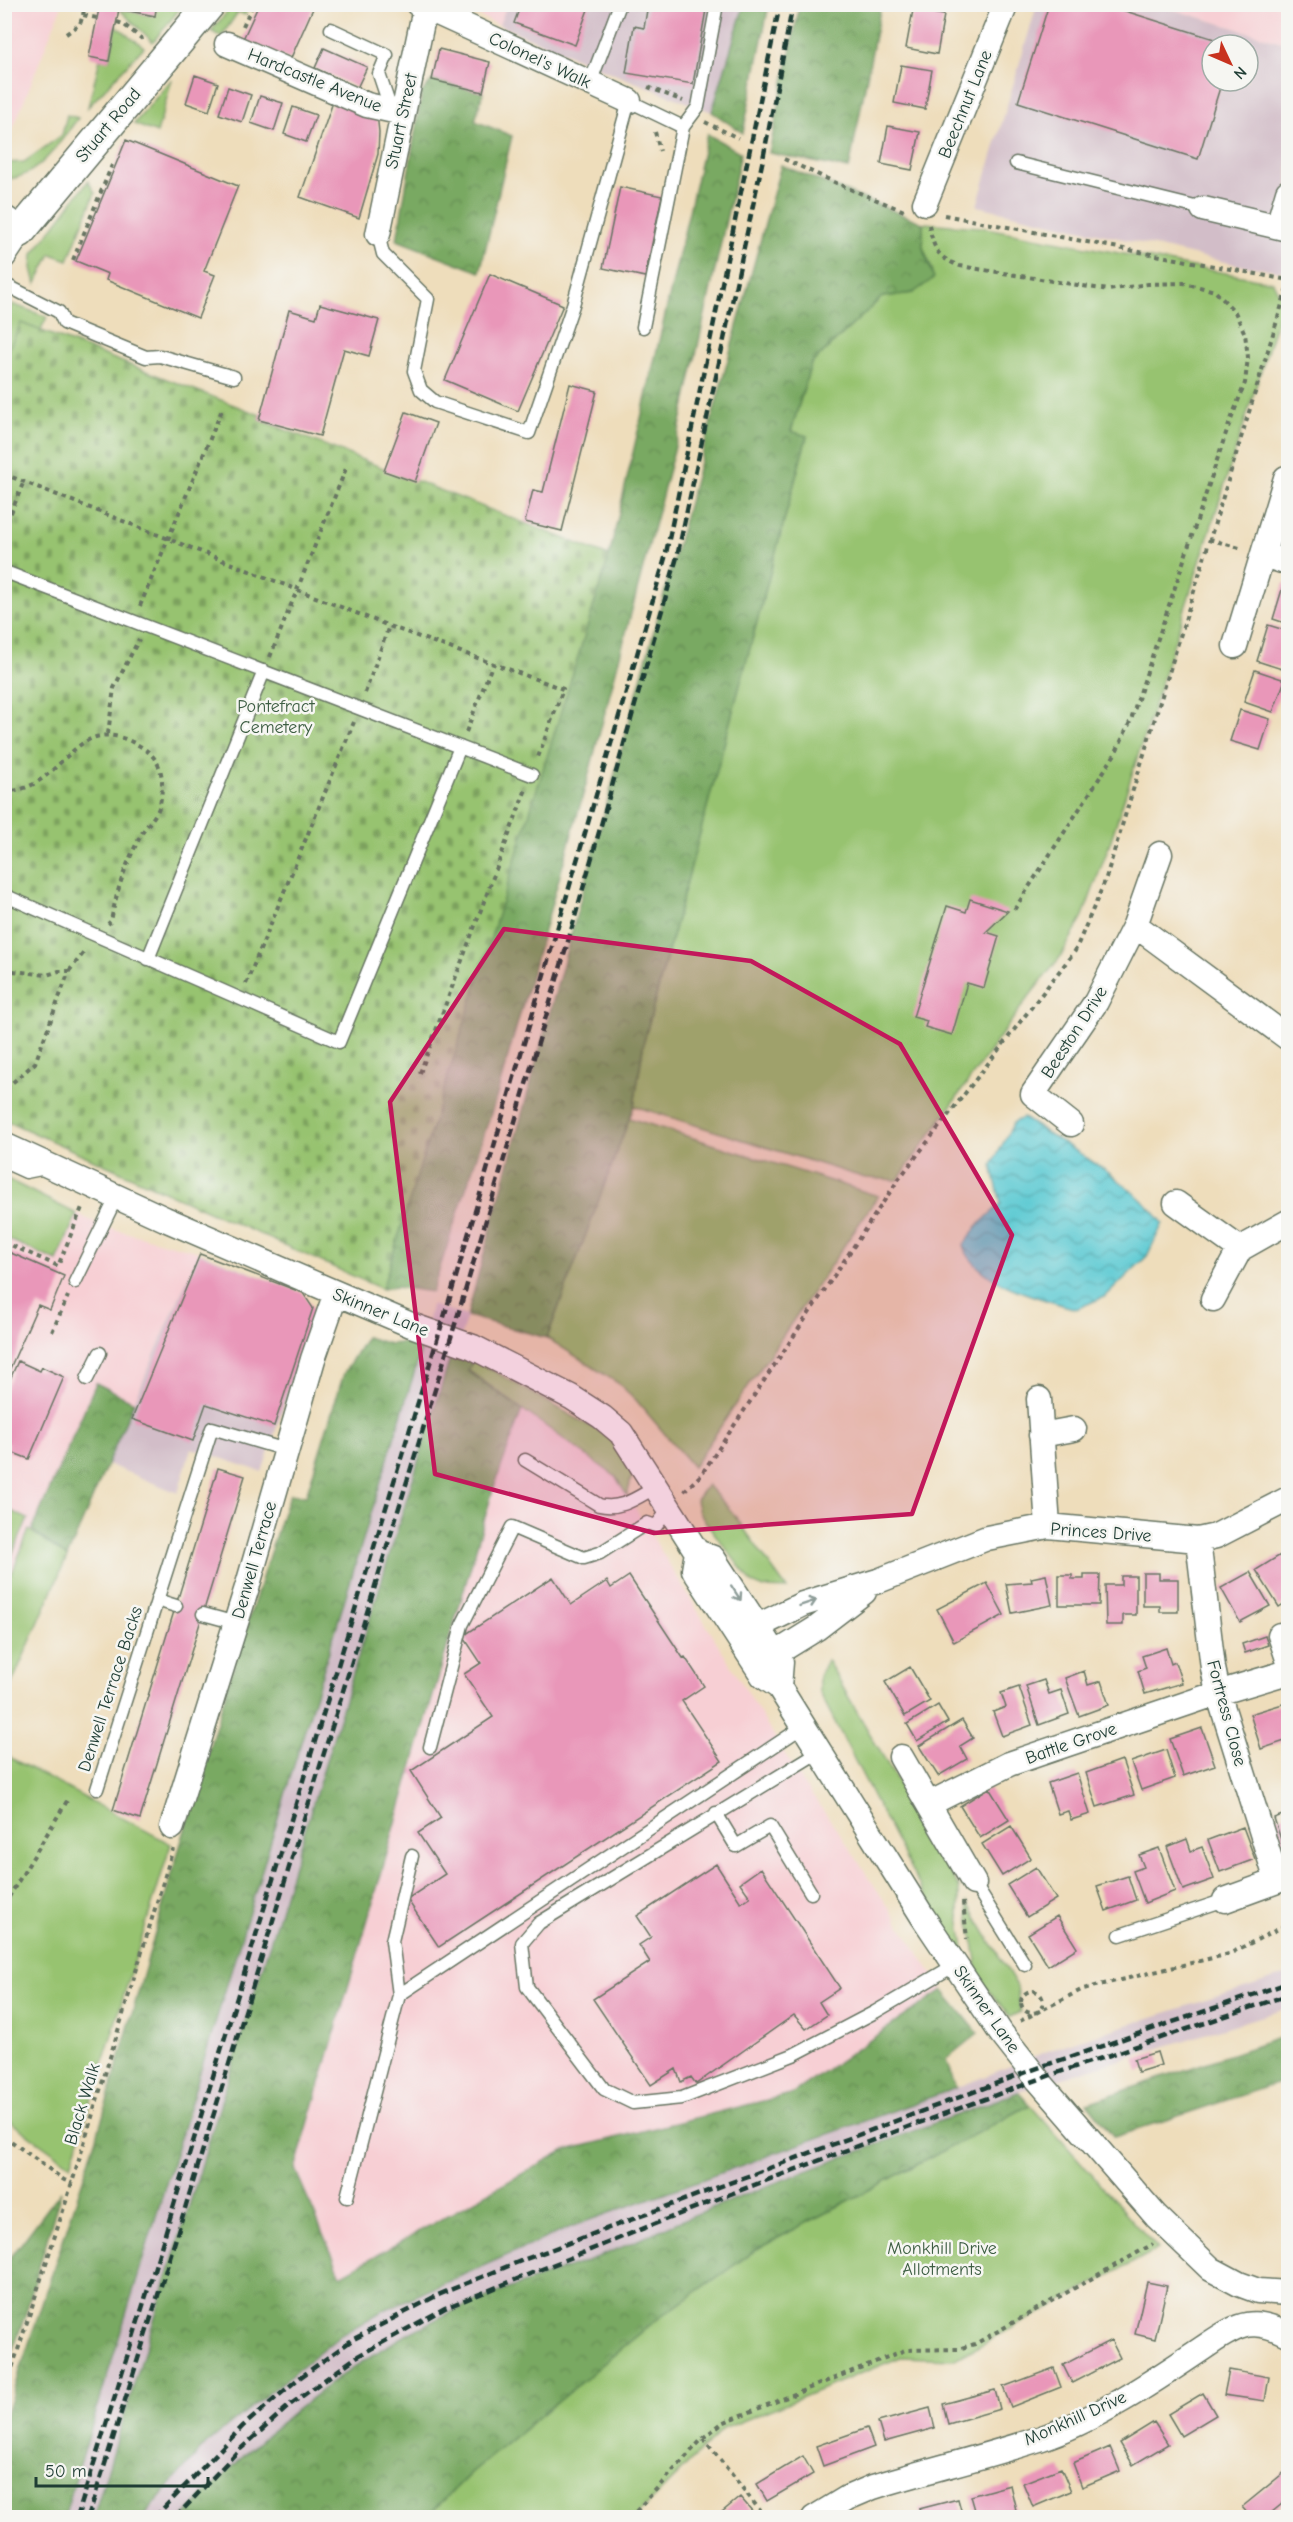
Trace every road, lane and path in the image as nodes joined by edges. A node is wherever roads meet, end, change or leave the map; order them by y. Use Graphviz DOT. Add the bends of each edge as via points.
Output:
graph roads {
  1 [pos="85,4"];
  2 [pos="210,4"];
  3 [pos="620,4"];
  4 [pos="717,4"];
  5 [pos="1006,4"];
  6 [pos="423,6"];
  7 [pos="83,15"];
  8 [pos="97,18"];
  9 [pos="117,22"];
  10 [pos="331,28"];
  11 [pos="66,34"];
  12 [pos="148,43"];
  13 [pos="227,44"];
  14 [pos="590,83"];
  15 [pos="629,101"];
  16 [pos="397,111"];
  17 [pos="699,120"];
  18 [pos="683,127"];
  19 [pos="738,138"];
  20 [pos="784,159"];
  21 [pos="1016,163"];
  22 [pos="112,165"];
  23 [pos="1288,192"];
  24 [pos="926,208"];
  25 [pos="1203,209"];
  26 [pos="1283,227"];
  27 [pos="378,234"];
  28 [pos="10,236"];
  29 [pos="73,260"];
  30 [pos="1288,282"];
  31 [pos="4,284"];
  32 [pos="643,327"];
  33 [pos="234,377"];
  34 [pos="222,410"];
  35 [pos="347,466"];
  36 [pos="4,474"];
  37 [pos="1286,478"];
  38 [pos="24,481"];
  39 [pos="4,531"];
  40 [pos="169,539"];
  41 [pos="1209,539"];
  42 [pos="1264,555"];
  43 [pos="1288,563"];
  44 [pos="8,573"];
  45 [pos="297,590"];
  46 [pos="140,623"];
  47 [pos="389,626"];
  48 [pos="1235,646"];
  49 [pos="493,663"];
  50 [pos="264,671"];
  51 [pos="360,708"];
  52 [pos="108,734"];
  53 [pos="460,747"];
  54 [pos="532,775"];
  55 [pos="4,791"];
  56 [pos="1160,854"];
  57 [pos="4,896"];
  58 [pos="1012,913"];
  59 [pos="1135,925"];
  60 [pos="97,936"];
  61 [pos="148,959"];
  62 [pos="4,970"];
  63 [pos="69,971"];
  64 [pos="240,999"];
  65 [pos="1288,1037"];
  66 [pos="420,1073"];
  67 [pos="4,1090"];
  68 [pos="1071,1124"];
  69 [pos="4,1145"];
  70 [pos="4,1162"];
  71 [pos="53,1167"];
  72 [pos="117,1196"];
  73 [pos="1176,1203"];
  74 [pos="83,1204"];
  75 [pos="1288,1222"];
  76 [pos="4,1242"];
  77 [pos="1240,1249"];
  78 [pos="75,1282"];
  79 [pos="336,1293"];
  80 [pos="1213,1299"];
  81 [pos="52,1332"];
  82 [pos="100,1353"];
  83 [pos="87,1379"];
  84 [pos="1039,1398"];
  85 [pos="1074,1430"];
  86 [pos="1041,1435"];
  87 [pos="286,1450"];
  88 [pos="525,1460"];
  89 [pos="656,1487"];
  90 [pos="1288,1499"];
  91 [pos="675,1502"];
  92 [pos="1048,1526"];
  93 [pos="1198,1540"];
  94 [pos="697,1552"];
  95 [pos="878,1581"];
  96 [pos="157,1600"];
  97 [pos="176,1606"];
  98 [pos="203,1614"];
  99 [pos="236,1623"];
  100 [pos="758,1626"];
  101 [pos="1280,1635"];
  102 [pos="743,1645"];
  103 [pos="1288,1659"];
  104 [pos="766,1660"];
  105 [pos="1288,1672"];
  106 [pos="1218,1693"];
  107 [pos="804,1726"];
  108 [pos="430,1747"];
  109 [pos="819,1751"];
  110 [pos="901,1757"];
  111 [pos="97,1790"];
  112 [pos="67,1801"];
  113 [pos="929,1804"];
  114 [pos="716,1814"];
  115 [pos="172,1827"];
  116 [pos="412,1856"];
  117 [pos="1283,1879"];
  118 [pos="974,1883"];
  119 [pos="811,1893"];
  120 [pos="1225,1900"];
  121 [pos="4,1905"];
  122 [pos="1288,1924"];
  123 [pos="1120,1935"];
  124 [pos="967,1941"];
  125 [pos="955,1965"];
  126 [pos="1025,1965"];
  127 [pos="399,1995"];
  128 [pos="1038,2011"];
  129 [pos="1001,2033"];
  130 [pos="4,2136"];
  131 [pos="72,2183"];
  132 [pos="347,2197"];
  133 [pos="1171,2232"];
  134 [pos="1288,2293"];
  135 [pos="1288,2334"];
  136 [pos="4,2393"];
  137 [pos="703,2438"];
  138 [pos="630,2517"];
  139 [pos="766,2517"];
  140 [pos="814,2517"];
  1 -- 7 [label="path"];
  2 -- 28 [label="street, Stuart Road"];
  3 -- 14 [label="lane"];
  4 -- 18 [label="lane" via="698,107"];
  5 -- 24 [label="street, Beechnut Lane"];
  6 -- 14 [label="street, Colonel's Walk"];
  6 -- 16 [label="street, Stuart Street"];
  7 -- 8 [label="path"];
  7 -- 11 [label="path" via="80,24"];
  9 -- 12 [label="path"];
  10 -- 16 [label="lane" via="387,55 379,74"];
  13 -- 16 [label="street, Hardcastle Avenue" via="367,105"];
  14 -- 15 [label="street, Colonel's Walk"];
  15 -- 18 [label="lane"];
  15 -- 27 [label="lane" via="573,305 529,433 435,402 421,390 414,371 429,299 383,254"];
  16 -- 27 [label="street, Stuart Street"];
  17 -- 19 [label="path"];
  18 -- 32 [label="lane"];
  20 -- 24 [label="path" via="907,212"];
  21 -- 25 [label="lane"];
  22 -- 29 [label="path"];
  23 -- 26 [label="street"];
  24 -- 30 [label="path"];
  24 -- 58 [label="path" via="936,251 960,266 1108,290 1184,283 1215,291 1235,312 1245,334 1248,357 1245,382 1131,720 1114,754"];
  25 -- 26 [label="street"];
  30 -- 41 [label="path"];
  31 -- 33 [label="lane" via="59,312 64,322 146,357 160,356"];
  34 -- 40 [label="path"];
  35 -- 45 [label="path"];
  36 -- 38 [label="path"];
  37 -- 42 [label="street"];
  38 -- 39 [label="path"];
  38 -- 40 [label="path"];
  40 -- 45 [label="path"];
  40 -- 46 [label="path"];
  41 -- 42 [label="path"];
  41 -- 91 [label="path" via="1105,881 1074,951 898,1180 701,1475"];
  42 -- 43 [label="street"];
  42 -- 48 [label="street"];
  44 -- 46 [label="lane"];
  45 -- 47 [label="path"];
  45 -- 50 [label="path"];
  46 -- 50 [label="lane"];
  46 -- 52 [label="path" via="114,688"];
  47 -- 49 [label="path"];
  47 -- 51 [label="path"];
  49 -- 53 [label="path"];
  49 -- 54 [label="path" via="563,689"];
  50 -- 51 [label="lane"];
  50 -- 61 [label="lane"];
  51 -- 53 [label="lane"];
  51 -- 64 [label="path"];
  52 -- 55 [label="path" via="85,740 42,781"];
  52 -- 60 [label="path" via="153,754 163,777 159,808 124,867 111,921"];
  53 -- 54 [label="lane"];
  53 -- 64 [label="lane" via="339,1042"];
  54 -- 66 [label="path"];
  56 -- 59 [label="street, Beeston Drive"];
  57 -- 60 [label="lane"];
  59 -- 65 [label="street"];
  59 -- 68 [label="street, Beeston Drive" via="1096,1002 1028,1101"];
  60 -- 61 [label="lane"];
  60 -- 63 [label="path"];
  61 -- 64 [label="lane"];
  62 -- 63 [label="path" via="47,975"];
  63 -- 67 [label="path" via="35,1063"];
  69 -- 71 [label="street, Skinner Lane"];
  70 -- 71 [label="lane" via="26,1172"];
  71 -- 72 [label="street, Skinner Lane"];
  72 -- 78 [label="lane"];
  72 -- 79 [label="street, Skinner Lane"];
  73 -- 77 [label="street"];
  74 -- 76 [label="path" via="58,1266"];
  75 -- 77 [label="street"];
  77 -- 80 [label="street"];
  78 -- 81 [label="path"];
  79 -- 87 [label="street, Denwell Terrace"];
  79 -- 89 [label="street, Skinner Lane" via="473,1347 571,1397 621,1433"];
  82 -- 83 [label="lane"];
  84 -- 86 [label="street"];
  85 -- 86 [label="street"];
  86 -- 92 [label="street"];
  87 -- 96 [label="lane, Denwell Terrace Backs" via="212,1428"];
  87 -- 99 [label="street, Denwell Terrace"];
  88 -- 89 [label="lane" via="599,1505 613,1508"];
  89 -- 91 [label="street, Skinner Lane"];
  90 -- 93 [label="street, Princes Drive" via="1216,1536"];
  91 -- 94 [label="street, Skinner Lane"];
  91 -- 108 [label="lane" via="656,1526 647,1523 600,1553 584,1558 512,1527 462,1625"];
  92 -- 93 [label="street, Princes Drive"];
  92 -- 95 [label="street, Princes Drive" via="987,1538"];
  93 -- 106 [label="street, Fortress Close"];
  94 -- 100 [label="street, Skinner Lane, one-way" via="713,1558"];
  94 -- 102 [label="street, Skinner Lane" via="694,1569"];
  100 -- 95 [label="street, Princes Drive, one-way" via="803,1604"];
  95 -- 104 [label="street, Princes Drive" via="817,1628"];
  96 -- 97 [label="lane, Denwell Terrace Backs"];
  96 -- 111 [label="lane, Denwell Terrace Backs"];
  98 -- 99 [label="lane"];
  99 -- 115 [label="street, Denwell Terrace"];
  100 -- 102 [label="street, Princes Drive"];
  100 -- 104 [label="street, Skinner Lane"];
  101 -- 103 [label="street"];
  102 -- 104 [label="street, Skinner Lane"];
  104 -- 107 [label="street, Skinner Lane" via="781,1662 779,1687"];
  105 -- 106 [label="street, Battle Grove"];
  106 -- 113 [label="street, Battle Grove" via="1009,1764"];
  106 -- 117 [label="street, Fortress Close"];
  107 -- 109 [label="street, Skinner Lane"];
  107 -- 127 [label="lane"];
  109 -- 114 [label="lane"];
  109 -- 125 [label="street, Skinner Lane"];
  110 -- 113 [label="street"];
  112 -- 121 [label="path"];
  113 -- 118 [label="street"];
  114 -- 119 [label="lane" via="736,1846 770,1826"];
  114 -- 125 [label="lane" via="539,1923 522,1943 527,1987 604,2089 633,2103 682,2098 793,2055"];
  115 -- 131 [label="path, Black Walk" via="179,1829"];
  116 -- 127 [label="lane" via="392,1941"];
  117 -- 120 [label="street, Fortress Close"];
  118 -- 124 [label="path" via="962,1891"];
  118 -- 126 [label="lane"];
  120 -- 123 [label="lane, Fortress Close"];
  122 -- 128 [label="path" via="1229,1954 1083,1989"];
  125 -- 129 [label="street, Skinner Lane"];
  127 -- 132 [label="lane"];
  128 -- 128 [label="path" via="1043,2000 1036,1991 1024,1994 1022,2006 1026,2011"];
  128 -- 129 [label="path"];
  129 -- 133 [label="street, Skinner Lane"];
  130 -- 131 [label="path"];
  131 -- 136 [label="path, Black Walk"];
  133 -- 134 [label="street, Skinner Lane" via="1211,2269 1246,2287"];
  133 -- 137 [label="path" via="975,2344 958,2349 905,2350 722,2423"];
  135 -- 140 [label="street, Monkhill Drive" via="1259,2323 1241,2325 1156,2379 1041,2439 873,2487"];
  137 -- 138 [label="path"];
  137 -- 139 [label="path"];
}
